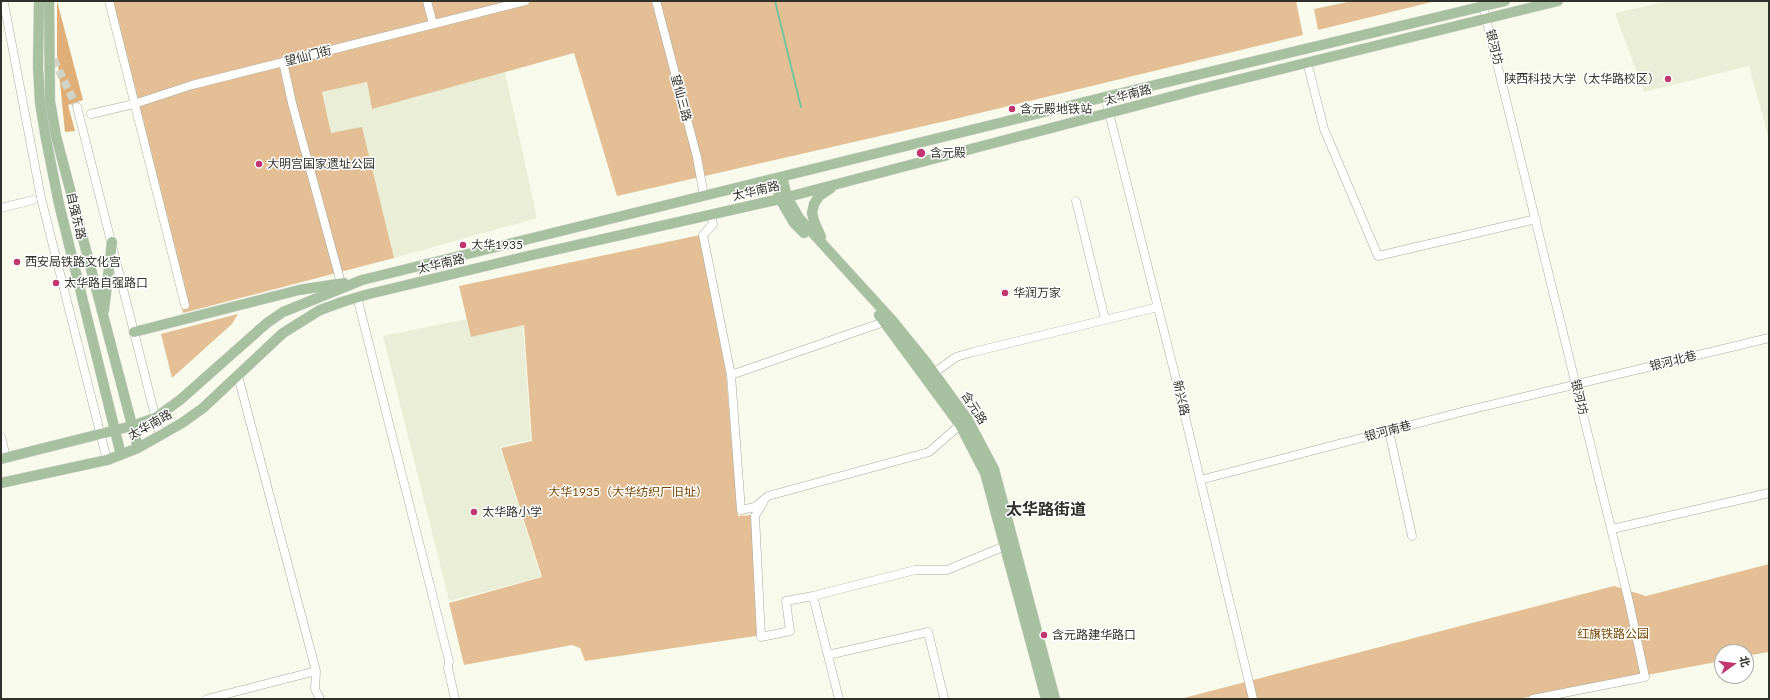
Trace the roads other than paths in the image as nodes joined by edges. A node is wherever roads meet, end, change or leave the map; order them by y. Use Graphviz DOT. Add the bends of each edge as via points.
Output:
graph roads {
  1 [pos="39,1"];
  2 [pos="49,1"];
  3 [pos="109,1"];
  4 [pos="427,1"];
  5 [pos="525,1"];
  6 [pos="656,1"];
  7 [pos="1505,1"];
  8 [pos="1558,1"];
  9 [pos="4,3"];
  10 [pos="1483,6"];
  11 [pos="1486,18"];
  12 [pos="433,24"];
  13 [pos="283,62"];
  14 [pos="1307,62"];
  15 [pos="1105,97"];
  16 [pos="134,104"];
  17 [pos="77,107"];
  18 [pos="91,114"];
  19 [pos="1109,114"];
  20 [pos="779,178"];
  21 [pos="839,183"];
  22 [pos="704,196"];
  23 [pos="783,198"];
  24 [pos="33,200"];
  25 [pos="1076,201"];
  26 [pos="1,208"];
  27 [pos="711,214"];
  28 [pos="1536,219"];
  29 [pos="112,242"];
  30 [pos="832,254"];
  31 [pos="362,280"];
  32 [pos="341,284"];
  33 [pos="357,297"];
  34 [pos="185,305"];
  35 [pos="1158,307"];
  36 [pos="103,316"];
  37 [pos="1105,319"];
  38 [pos="884,322"];
  39 [pos="134,332"];
  40 [pos="1769,338"];
  41 [pos="934,373"];
  42 [pos="731,374"];
  43 [pos="238,376"];
  44 [pos="1576,385"];
  45 [pos="155,418"];
  46 [pos="960,425"];
  47 [pos="132,426"];
  48 [pos="115,431"];
  49 [pos="1389,431"];
  50 [pos="100,434"];
  51 [pos="160,435"];
  52 [pos="1,437"];
  53 [pos="138,448"];
  54 [pos="121,455"];
  55 [pos="3,458"];
  56 [pos="107,460"];
  57 [pos="1200,480"];
  58 [pos="1,483"];
  59 [pos="1769,493"];
  60 [pos="768,496"];
  61 [pos="1612,529"];
  62 [pos="1412,536"];
  63 [pos="1005,546"];
  64 [pos="813,596"];
  65 [pos="828,655"];
  66 [pos="316,671"];
  67 [pos="944,698"];
  68 [pos="207,699"];
  69 [pos="320,699"];
  70 [pos="455,699"];
  71 [pos="839,699"];
  72 [pos="1050,699"];
  73 [pos="1253,699"];
  74 [pos="1533,699"];
  1 -- 48 [label="main road, 自强东路" via="40,103 46,139 59,204"];
  2 -- 36 [label="main road, 自强东路" via="50,101 56,136"];
  3 -- 16 [label="street"];
  4 -- 12 [label="street"];
  5 -- 12 [label="street, 望仙门街"];
  6 -- 22 [label="street, 望仙三路" via="697,157"];
  7 -- 10 [label="main road, 太华南路"];
  8 -- 11 [label="main road, 太华南路"];
  9 -- 50 [label="street" via="41,198"];
  10 -- 11 [label="street, 银河坊"];
  10 -- 15 [label="main road, 太华南路"];
  11 -- 14 [label="main road, 太华南路"];
  11 -- 28 [label="street, 银河坊"];
  12 -- 13 [label="street, 望仙门街"];
  13 -- 16 [label="street, 望仙门街" via="192,85"];
  13 -- 32 [label="street"];
  14 -- 19 [label="main road, 太华南路" via="1200,88"];
  14 -- 28 [label="street" via="1324,129 1378,256"];
  15 -- 19 [label="street, 新兴路"];
  15 -- 20 [label="main road, 太华南路"];
  16 -- 18 [label="street, 望仙门街"];
  16 -- 34 [label="street"];
  17 -- 29 [label="street"];
  19 -- 21 [label="main road, 太华南路"];
  19 -- 35 [label="street, 新兴路"];
  20 -- 22 [label="main road, 太华南路"];
  20 -- 23 [label="main road, 含元路"];
  21 -- 23 [label="main road, 太华南路"];
  21 -- 30 [label="main road" via="819,196 812,213 817,230"];
  22 -- 31 [label="main road, 太华南路"];
  23 -- 27 [label="main road, 太华南路"];
  23 -- 30 [label="main road, 含元路"];
  23 -- 38 [label="main road, 含元路" via="794,223 874,308"];
  24 -- 26 [label="street"];
  25 -- 37 [label="street"];
  27 -- 33 [label="main road, 太华南路"];
  27 -- 42 [label="street" via="713,224 703,235"];
  28 -- 44 [label="street, 银河坊"];
  29 -- 36 [label="main road"];
  29 -- 39 [label="street"];
  30 -- 41 [label="main road, 含元路" via="891,319"];
  31 -- 32 [label="main road"];
  31 -- 45 [label="main road, 太华南路" via="283,312 267,323 180,400"];
  32 -- 39 [label="main road" via="299,290"];
  33 -- 43 [label="main road, 太华南路" via="320,310 298,322"];
  33 -- 70 [label="street" via="449,661 448,668"];
  35 -- 37 [label="street"];
  35 -- 57 [label="street, 新兴路"];
  36 -- 47 [label="main road, 自强东路"];
  37 -- 41 [label="street" via="956,357"];
  38 -- 42 [label="street"];
  38 -- 46 [label="main road, 含元路"];
  39 -- 45 [label="street"];
  40 -- 44 [label="street, 银河北巷"];
  41 -- 72 [label="main road, 含元路" via="968,420 994,469"];
  42 -- 60 [label="street" via="740,510 755,507"];
  43 -- 51 [label="main road, 太华南路" via="203,408"];
  43 -- 66 [label="street"];
  44 -- 49 [label="street, 银河南巷"];
  44 -- 61 [label="street, 银河坊"];
  45 -- 47 [label="main road, 太华南路"];
  45 -- 51 [label="street"];
  46 -- 60 [label="street" via="929,452"];
  46 -- 63 [label="main road, 含元路" via="985,473"];
  47 -- 48 [label="main road, 太华南路"];
  47 -- 53 [label="main road, 自强东路"];
  48 -- 50 [label="main road, 太华南路"];
  48 -- 54 [label="main road, 自强东路"];
  49 -- 57 [label="street, 银河南巷"];
  49 -- 62 [label="street"];
  50 -- 55 [label="main road, 太华南路"];
  50 -- 56 [label="street"];
  51 -- 53 [label="main road, 太华南路"];
  52 -- 55 [label="street"];
  53 -- 54 [label="main road, 太华南路"];
  54 -- 56 [label="main road, 太华南路"];
  56 -- 58 [label="main road, 太华南路"];
  57 -- 73 [label="street, 新兴路"];
  59 -- 61 [label="street"];
  60 -- 64 [label="street" via="755,516 760,637 790,631 786,601"];
  61 -- 74 [label="street, 银河坊" via="1645,677"];
  63 -- 64 [label="street" via="947,570 915,570"];
  63 -- 72 [label="main road, 含元路"];
  64 -- 65 [label="street"];
  65 -- 67 [label="street" via="928,632"];
  65 -- 71 [label="street"];
  66 -- 68 [label="street"];
  66 -- 69 [label="street" via="315,689"];
}
